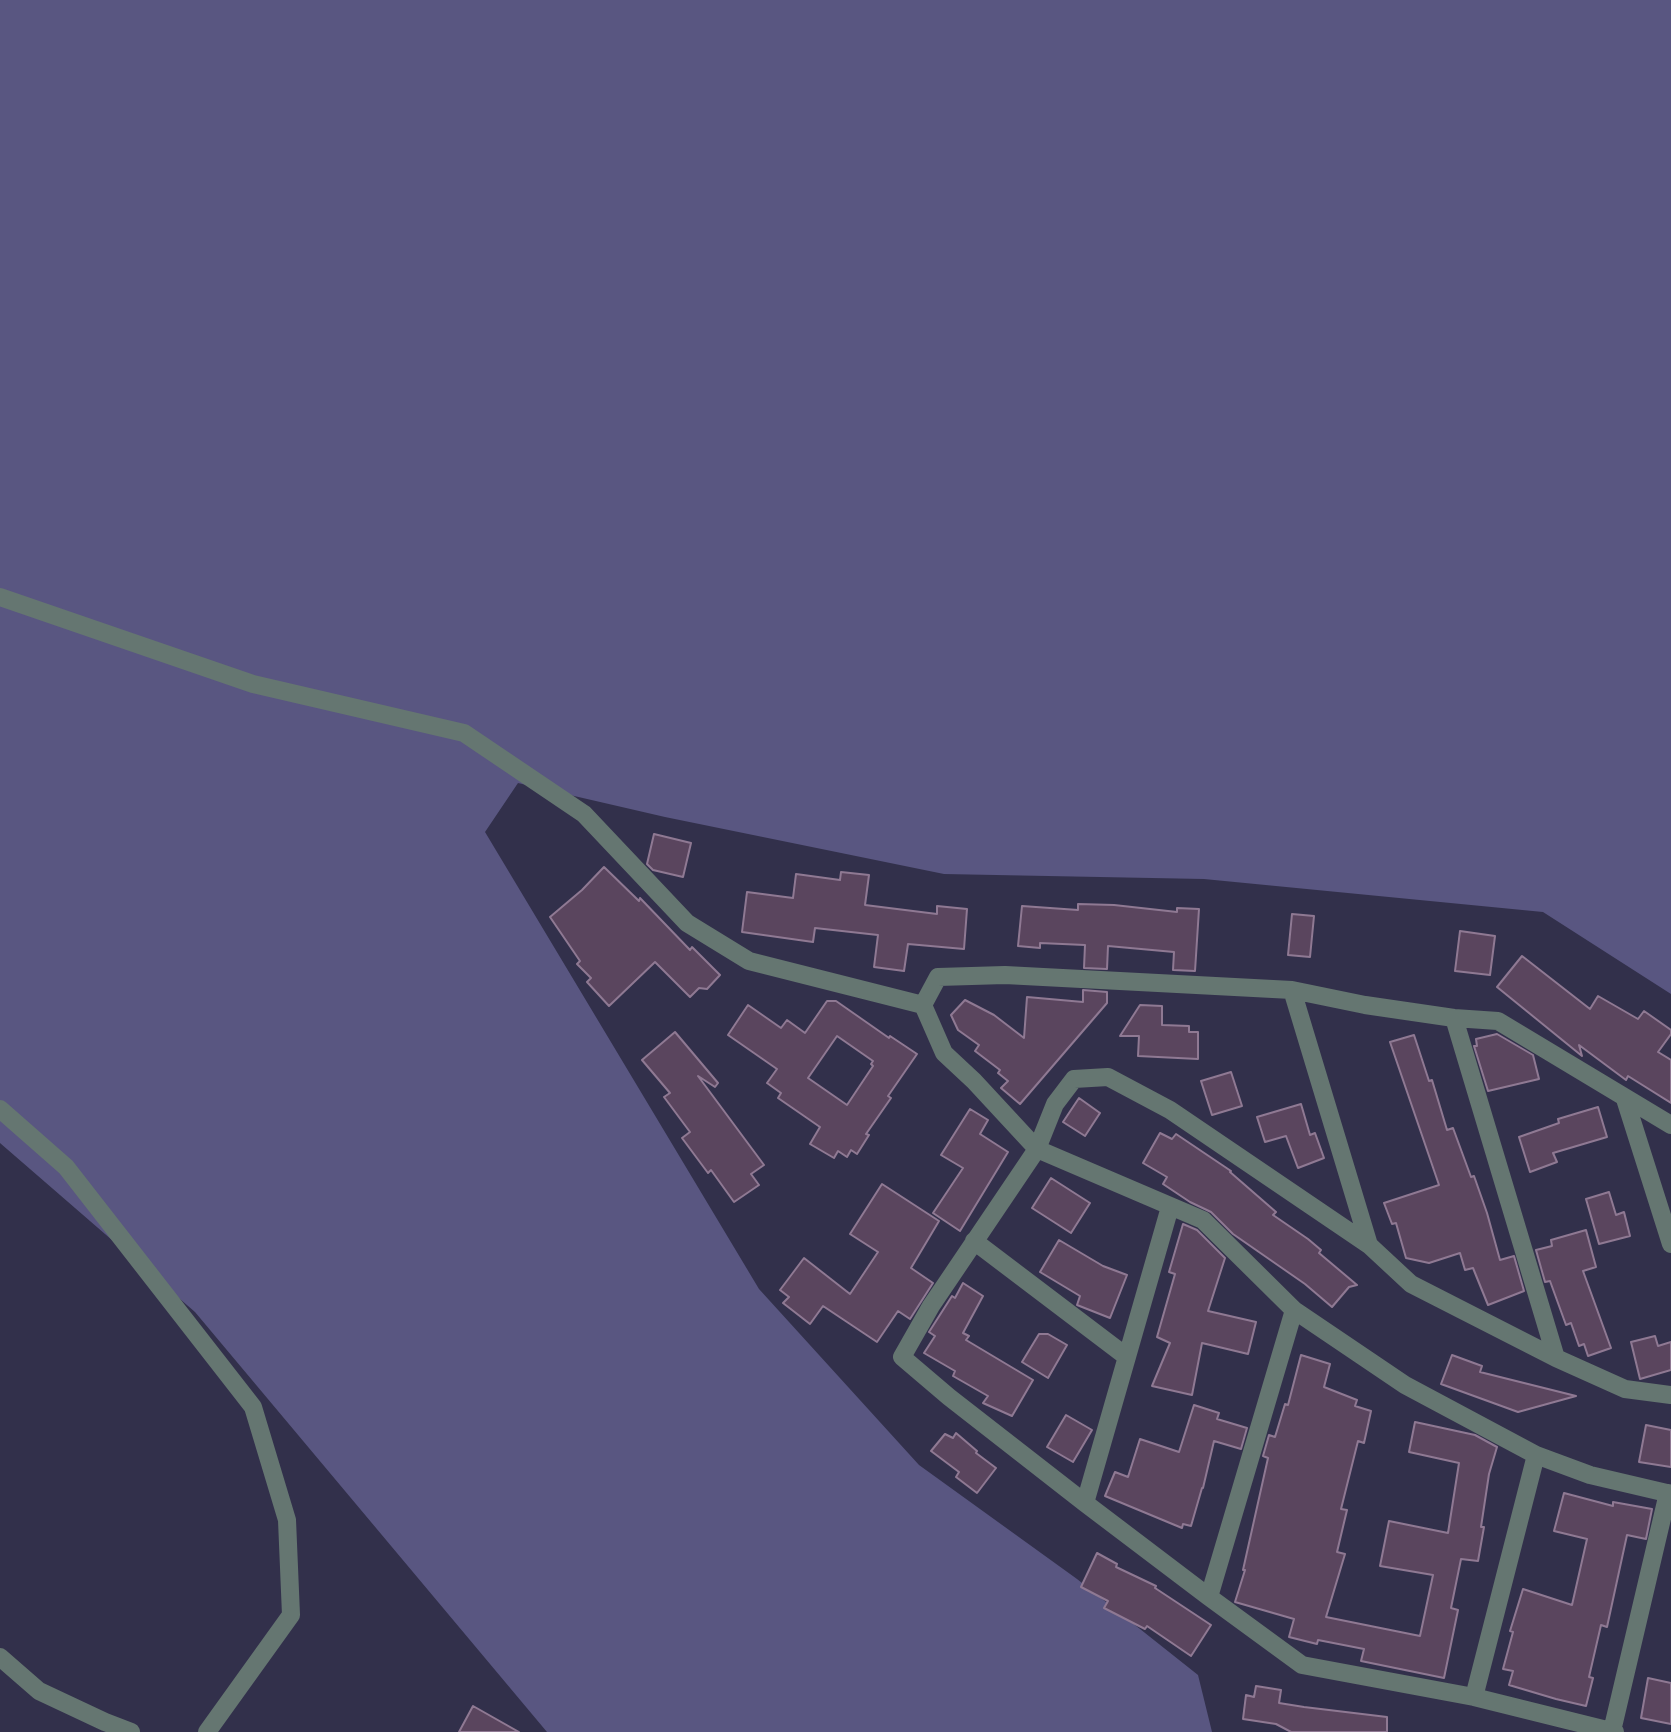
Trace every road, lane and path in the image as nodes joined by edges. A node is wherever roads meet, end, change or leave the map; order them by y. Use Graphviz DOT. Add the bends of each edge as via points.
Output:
graph roads {
  1 [pos="0,597"];
  2 [pos="1292,990"];
  3 [pos="923,1005"];
  4 [pos="1454,1018"];
  5 [pos="1625,1099"];
  6 [pos="0,1109"];
  7 [pos="1671,1125"];
  8 [pos="1037,1149"];
  9 [pos="1171,1207"];
  10 [pos="974,1241"];
  11 [pos="1671,1244"];
  12 [pos="1369,1245"];
  13 [pos="1294,1311"];
  14 [pos="1127,1357"];
  15 [pos="1556,1358"];
  16 [pos="1671,1395"];
  17 [pos="1536,1455"];
  18 [pos="1670,1493"];
  19 [pos="1085,1503"];
  20 [pos="1209,1597"];
  21 [pos="0,1657"];
  22 [pos="1474,1697"];
  23 [pos="131,1732"];
  24 [pos="206,1732"];
  25 [pos="1614,1732"];
  1 -- 3 [label="street" via="253,684 464,733 584,814 687,923 749,961"];
  2 -- 3 [label="street" via="946,976 938,977"];
  2 -- 4 [label="street"];
  2 -- 12 [label="street"];
  3 -- 8 [label="street" via="944,1053"];
  4 -- 5 [label="street" via="1498,1021"];
  4 -- 15 [label="street"];
  5 -- 7 [label="street"];
  5 -- 11 [label="street"];
  6 -- 24 [label="street" via="66,1167 253,1408 287,1520 291,1615"];
  8 -- 9 [label="street"];
  8 -- 10 [label="street"];
  8 -- 12 [label="street" via="1055,1104 1073,1079 1108,1077 1170,1110"];
  9 -- 13 [label="street" via="1203,1220"];
  9 -- 14 [label="street"];
  10 -- 14 [label="street"];
  10 -- 19 [label="street" via="902,1357"];
  12 -- 15 [label="street" via="1411,1284"];
  13 -- 17 [label="street" via="1405,1385"];
  13 -- 20 [label="street"];
  14 -- 19 [label="street"];
  15 -- 16 [label="street" via="1625,1390"];
  17 -- 18 [label="street" via="1590,1475"];
  17 -- 22 [label="street"];
  18 -- 25 [label="street"];
  19 -- 20 [label="street"];
  20 -- 22 [label="street" via="1302,1665"];
  21 -- 23 [label="street" via="39,1691"];
  22 -- 25 [label="street"];
}
